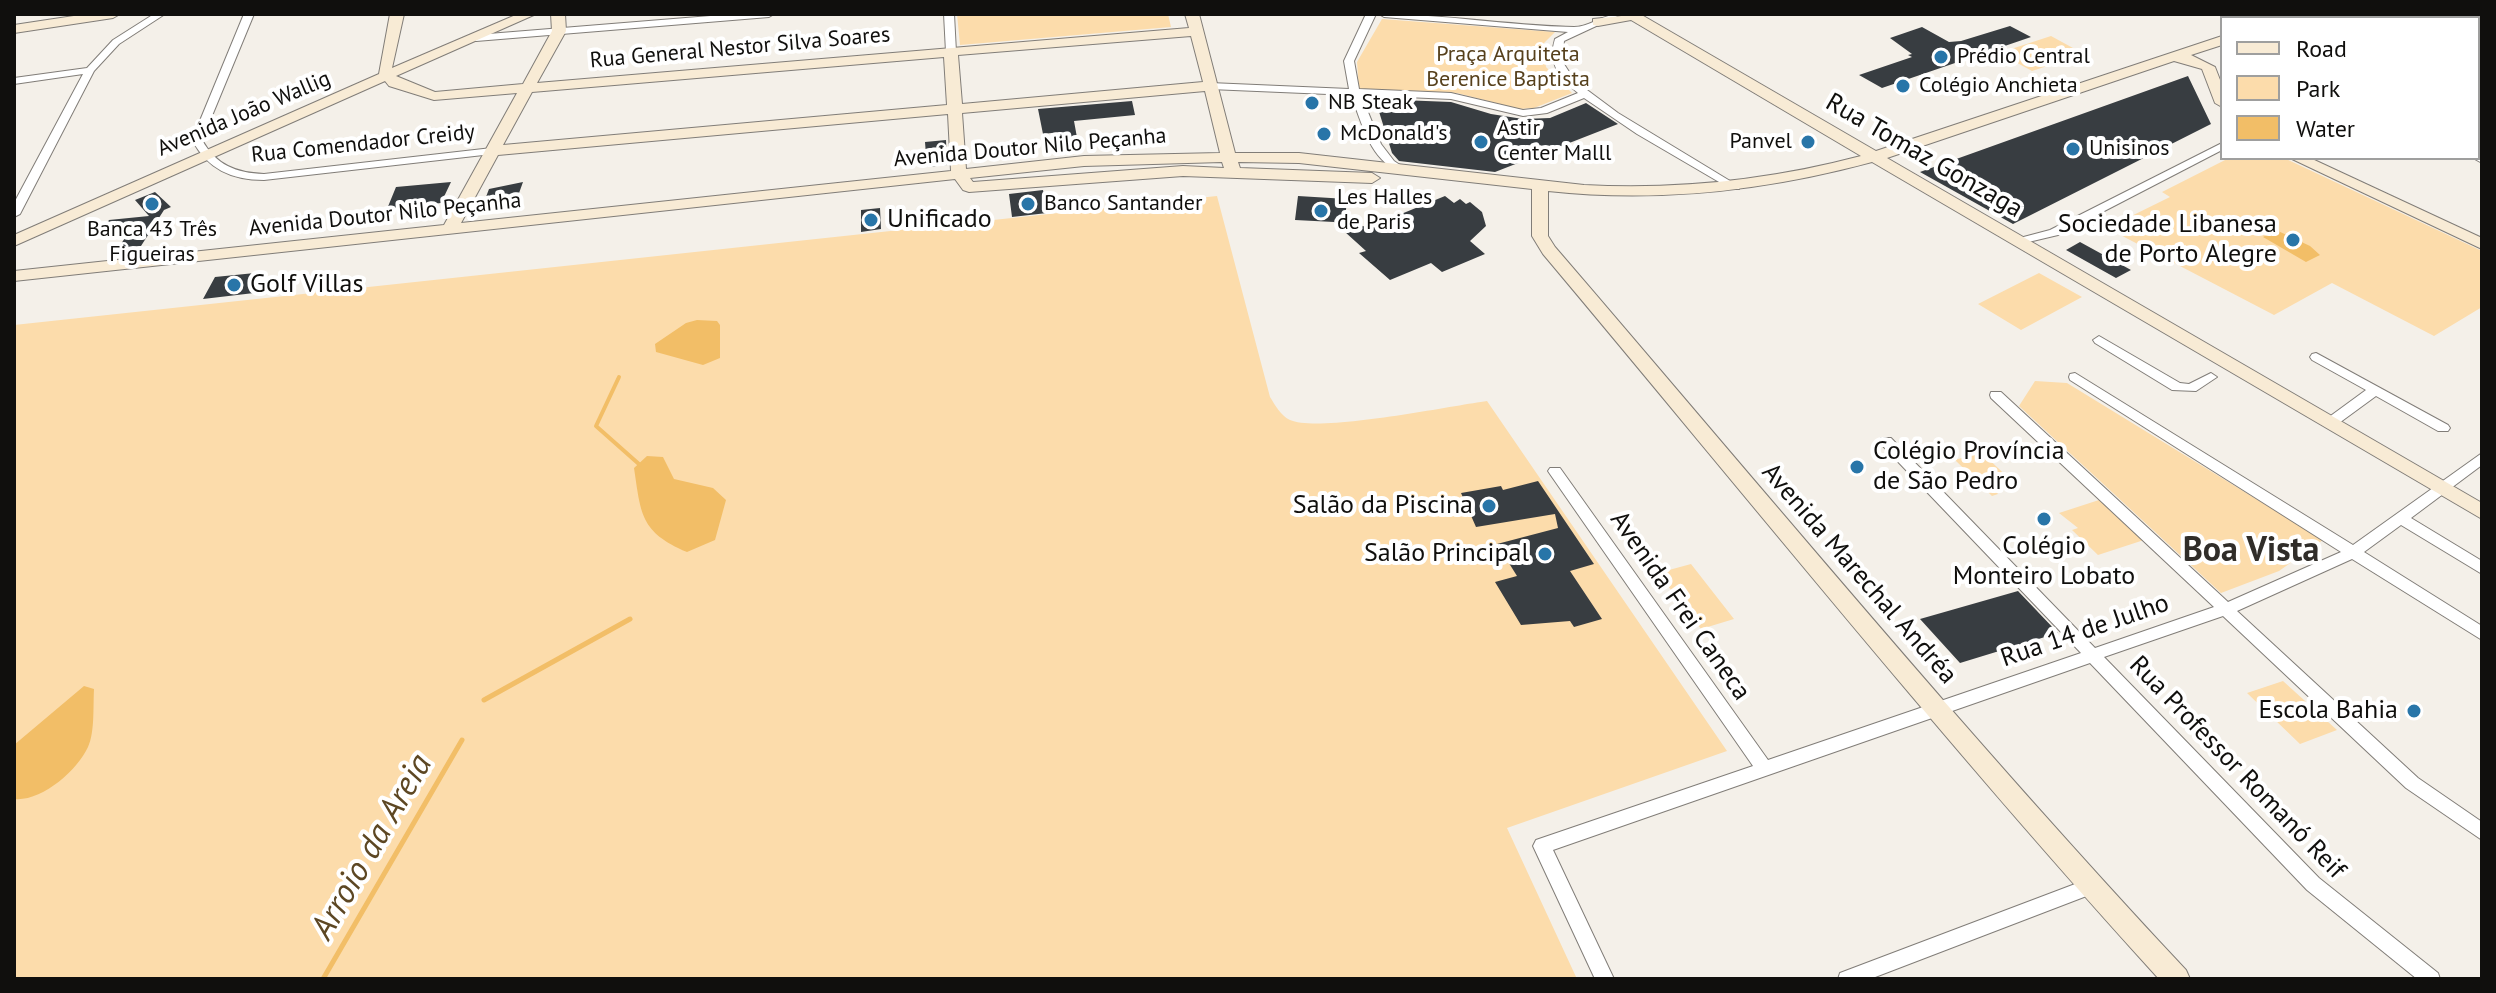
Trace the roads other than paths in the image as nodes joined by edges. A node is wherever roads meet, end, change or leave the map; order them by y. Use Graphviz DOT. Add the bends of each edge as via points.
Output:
graph roads {
  1 [pos="113,14"];
  2 [pos="160,14"];
  3 [pos="249,14"];
  4 [pos="397,14"];
  5 [pos="514,14"];
  6 [pos="529,14"];
  7 [pos="558,14"];
  8 [pos="573,14"];
  9 [pos="769,14"];
  10 [pos="949,14"];
  11 [pos="1192,14"];
  12 [pos="1371,14"];
  13 [pos="1384,14"];
  14 [pos="1626,15"];
  15 [pos="1602,18"];
  16 [pos="14,29"];
  17 [pos="494,30"];
  18 [pos="1577,30"];
  19 [pos="559,31"];
  20 [pos="1197,31"];
  21 [pos="476,38"];
  22 [pos="2220,49"];
  23 [pos="951,52"];
  24 [pos="2171,58"];
  25 [pos="2196,61"];
  26 [pos="90,70"];
  27 [pos="387,77"];
  28 [pos="14,81"];
  29 [pos="1210,86"];
  30 [pos="2219,87"];
  31 [pos="527,89"];
  32 [pos="1355,93"];
  33 [pos="1386,94"];
  34 [pos="1584,94"];
  35 [pos="1360,106"];
  36 [pos="954,107"];
  37 [pos="2220,144"];
  38 [pos="1376,145"];
  39 [pos="492,151"];
  40 [pos="204,154"];
  41 [pos="1874,157"];
  42 [pos="2302,160"];
  43 [pos="1231,164"];
  44 [pos="1361,164"];
  45 [pos="1890,166"];
  46 [pos="1401,169"];
  47 [pos="964,181"];
  48 [pos="1735,187"];
  49 [pos="1540,192"];
  50 [pos="14,214"];
  51 [pos="449,230"];
  52 [pos="14,241"];
  53 [pos="2020,241"];
  54 [pos="2482,244"];
  55 [pos="410,246"];
  56 [pos="14,276"];
  57 [pos="14,288"];
  58 [pos="2099,340"];
  59 [pos="2316,357"];
  60 [pos="2219,372"];
  61 [pos="2075,377"];
  62 [pos="2375,390"];
  63 [pos="1996,395"];
  64 [pos="2330,423"];
  65 [pos="2443,428"];
  66 [pos="1886,441"];
  67 [pos="2482,458"];
  68 [pos="1555,471"];
  69 [pos="2441,488"];
  70 [pos="2482,512"];
  71 [pos="2400,518"];
  72 [pos="2354,552"];
  73 [pos="2482,568"];
  74 [pos="2224,610"];
  75 [pos="2482,634"];
  76 [pos="2094,655"];
  77 [pos="1939,710"];
  78 [pos="1765,769"];
  79 [pos="2482,832"];
  80 [pos="2091,886"];
  81 [pos="1605,979"];
  82 [pos="1847,979"];
  83 [pos="2177,979"];
  84 [pos="2431,979"];
  1 -- 16 [label="street"];
  2 -- 26 [label="street" via="116,42"];
  3 -- 40 [label="street" via="197,140"];
  4 -- 27 [label="street" via="385,64"];
  5 -- 17 [label="street"];
  6 -- 17 [label="street"];
  7 -- 19 [label="street"];
  8 -- 19 [label="street"];
  9 -- 19 [label="street"];
  10 -- 23 [label="street"];
  11 -- 20 [label="street"];
  12 -- 32 [label="street" via="1349,61"];
  13 -- 18 [label="street"];
  14 -- 15 [label="street"];
  14 -- 41 [label="street, Rua Tomaz Gonzaga"];
  15 -- 18 [label="street"];
  17 -- 21 [label="street, Avenida João Wallig"];
  18 -- 34 [label="street" via="1560,39 1556,61"];
  19 -- 21 [label="street"];
  19 -- 31 [label="street"];
  20 -- 23 [label="street, Rua General Nestor Silva Soares"];
  20 -- 29 [label="street"];
  21 -- 27 [label="street, Avenida João Wallig"];
  22 -- 24 [label="street, Avenida Doutor Nilo Peçanha"];
  22 -- 25 [label="street, Avenida Doutor Nilo Peçanha"];
  23 -- 31 [label="street, Rua General Nestor Silva Soares"];
  23 -- 36 [label="street"];
  24 -- 25 [label="street"];
  24 -- 41 [label="street, Avenida Doutor Nilo Peçanha"];
  25 -- 30 [label="street" via="2210,69"];
  25 -- 45 [label="street, Avenida Doutor Nilo Peçanha"];
  26 -- 28 [label="street"];
  26 -- 50 [label="street"];
  27 -- 31 [label="street, Rua General Nestor Silva Soares" via="434,96"];
  27 -- 40 [label="street, Avenida João Wallig"];
  29 -- 32 [label="street"];
  29 -- 36 [label="street"];
  29 -- 43 [label="street"];
  31 -- 39 [label="street"];
  32 -- 33 [label="street"];
  32 -- 35 [label="street"];
  33 -- 34 [label="street" via="1462,98 1523,113 1543,111"];
  33 -- 35 [label="street"];
  34 -- 48 [label="street"];
  35 -- 38 [label="street"];
  36 -- 39 [label="street"];
  36 -- 47 [label="street"];
  37 -- 53 [label="street" via="2119,202 2054,233"];
  38 -- 44 [label="street"];
  38 -- 46 [label="street"];
  39 -- 40 [label="street, Rua Comendador Creidy" via="248,177 228,173"];
  39 -- 51 [label="street"];
  40 -- 52 [label="street, Avenida João Wallig"];
  41 -- 45 [label="street, Rua Tomaz Gonzaga"];
  41 -- 48 [label="street, Avenida Doutor Nilo Peçanha"];
  42 -- 54 [label="street"];
  43 -- 44 [label="street, Avenida Doutor Nilo Peçanha"];
  43 -- 47 [label="street, Avenida Doutor Nilo Peçanha"];
  43 -- 49 [label="street, Avenida Doutor Nilo Peçanha"];
  44 -- 46 [label="street, Avenida Doutor Nilo Peçanha"];
  45 -- 49 [label="street, Avenida Doutor Nilo Peçanha" via="1828,184 1737,199 1634,205"];
  45 -- 53 [label="street, Rua Tomaz Gonzaga"];
  46 -- 49 [label="street, Avenida Doutor Nilo Peçanha"];
  47 -- 51 [label="street, Avenida Doutor Nilo Peçanha"];
  47 -- 55 [label="street, Avenida Doutor Nilo Peçanha"];
  48 -- 49 [label="street, Avenida Doutor Nilo Peçanha"];
  49 -- 77 [label="street, Avenida Marechal Andréa" via="1540,236 1549,250"];
  51 -- 55 [label="street"];
  51 -- 56 [label="street, Avenida Doutor Nilo Peçanha"];
  53 -- 60 [label="street, Rua Tomaz Gonzaga"];
  55 -- 57 [label="street, Avenida Doutor Nilo Peçanha"];
  58 -- 60 [label="street" via="2177,387 2191,388"];
  59 -- 62 [label="street"];
  60 -- 64 [label="street, Rua Tomaz Gonzaga"];
  61 -- 72 [label="street"];
  62 -- 64 [label="street"];
  62 -- 65 [label="street"];
  63 -- 74 [label="street"];
  64 -- 69 [label="street, Rua Tomaz Gonzaga"];
  66 -- 76 [label="street, Rua Professor Romanó Reif"];
  67 -- 69 [label="street, Rua 14 de Julho"];
  68 -- 78 [label="street, Avenida Frei Caneca"];
  69 -- 70 [label="street, Rua Tomaz Gonzaga"];
  69 -- 71 [label="street, Rua 14 de Julho"];
  71 -- 72 [label="street, Rua 14 de Julho"];
  71 -- 73 [label="street"];
  72 -- 74 [label="street, Rua 14 de Julho"];
  72 -- 75 [label="street"];
  74 -- 76 [label="street, Rua 14 de Julho"];
  74 -- 79 [label="street" via="2412,783"];
  76 -- 77 [label="street, Rua 14 de Julho"];
  76 -- 84 [label="street, Rua Professor Romanó Reif" via="2313,884"];
  77 -- 78 [label="street, Rua 14 de Julho"];
  77 -- 80 [label="street, Avenida Marechal Andréa"];
  78 -- 81 [label="street, Rua 14 de Julho" via="1542,846"];
  80 -- 82 [label="street"];
  80 -- 83 [label="street, Avenida Marechal Andréa"];
}
